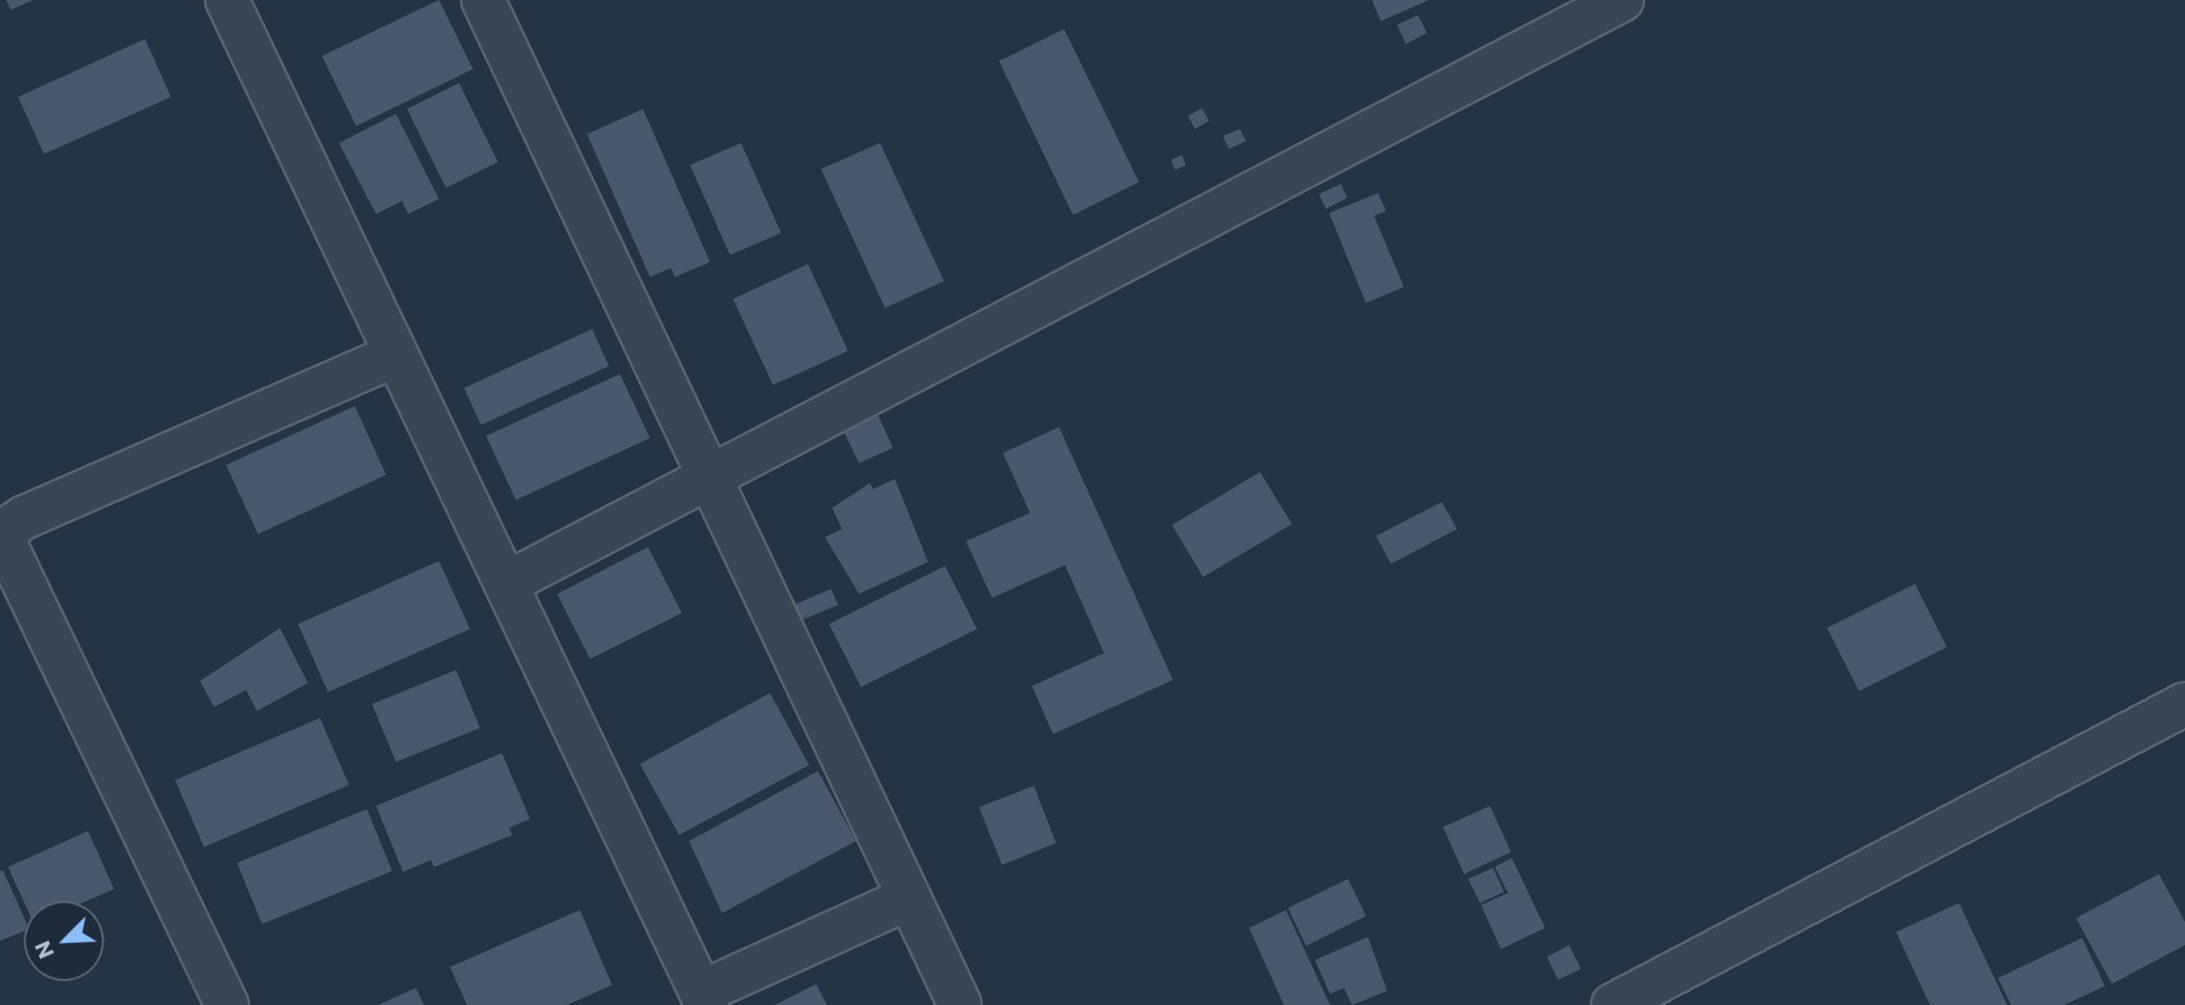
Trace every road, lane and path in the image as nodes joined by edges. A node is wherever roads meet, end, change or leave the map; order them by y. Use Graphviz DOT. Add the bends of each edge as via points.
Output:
graph roads {
  1 [pos="227,0"];
  2 [pos="483,0"];
  3 [pos="1622,0"];
  4 [pos="394,356"];
  5 [pos="709,477"];
  6 [pos="509,582"];
  7 [pos="2185,704"];
  8 [pos="909,898"];
  9 [pos="704,999"];
  10 [pos="227,1005"];
  11 [pos="960,1005"];
  12 [pos="1613,1005"];
  1 -- 4 [label="street"];
  2 -- 5 [label="street"];
  3 -- 5 [label="street"];
  4 -- 6 [label="street"];
  4 -- 10 [label="street" via="25,517 10,527 5,544"];
  5 -- 6 [label="street"];
  5 -- 8 [label="street"];
  6 -- 9 [label="street"];
  7 -- 12 [label="street"];
  8 -- 9 [label="street"];
  8 -- 11 [label="street"];
}
